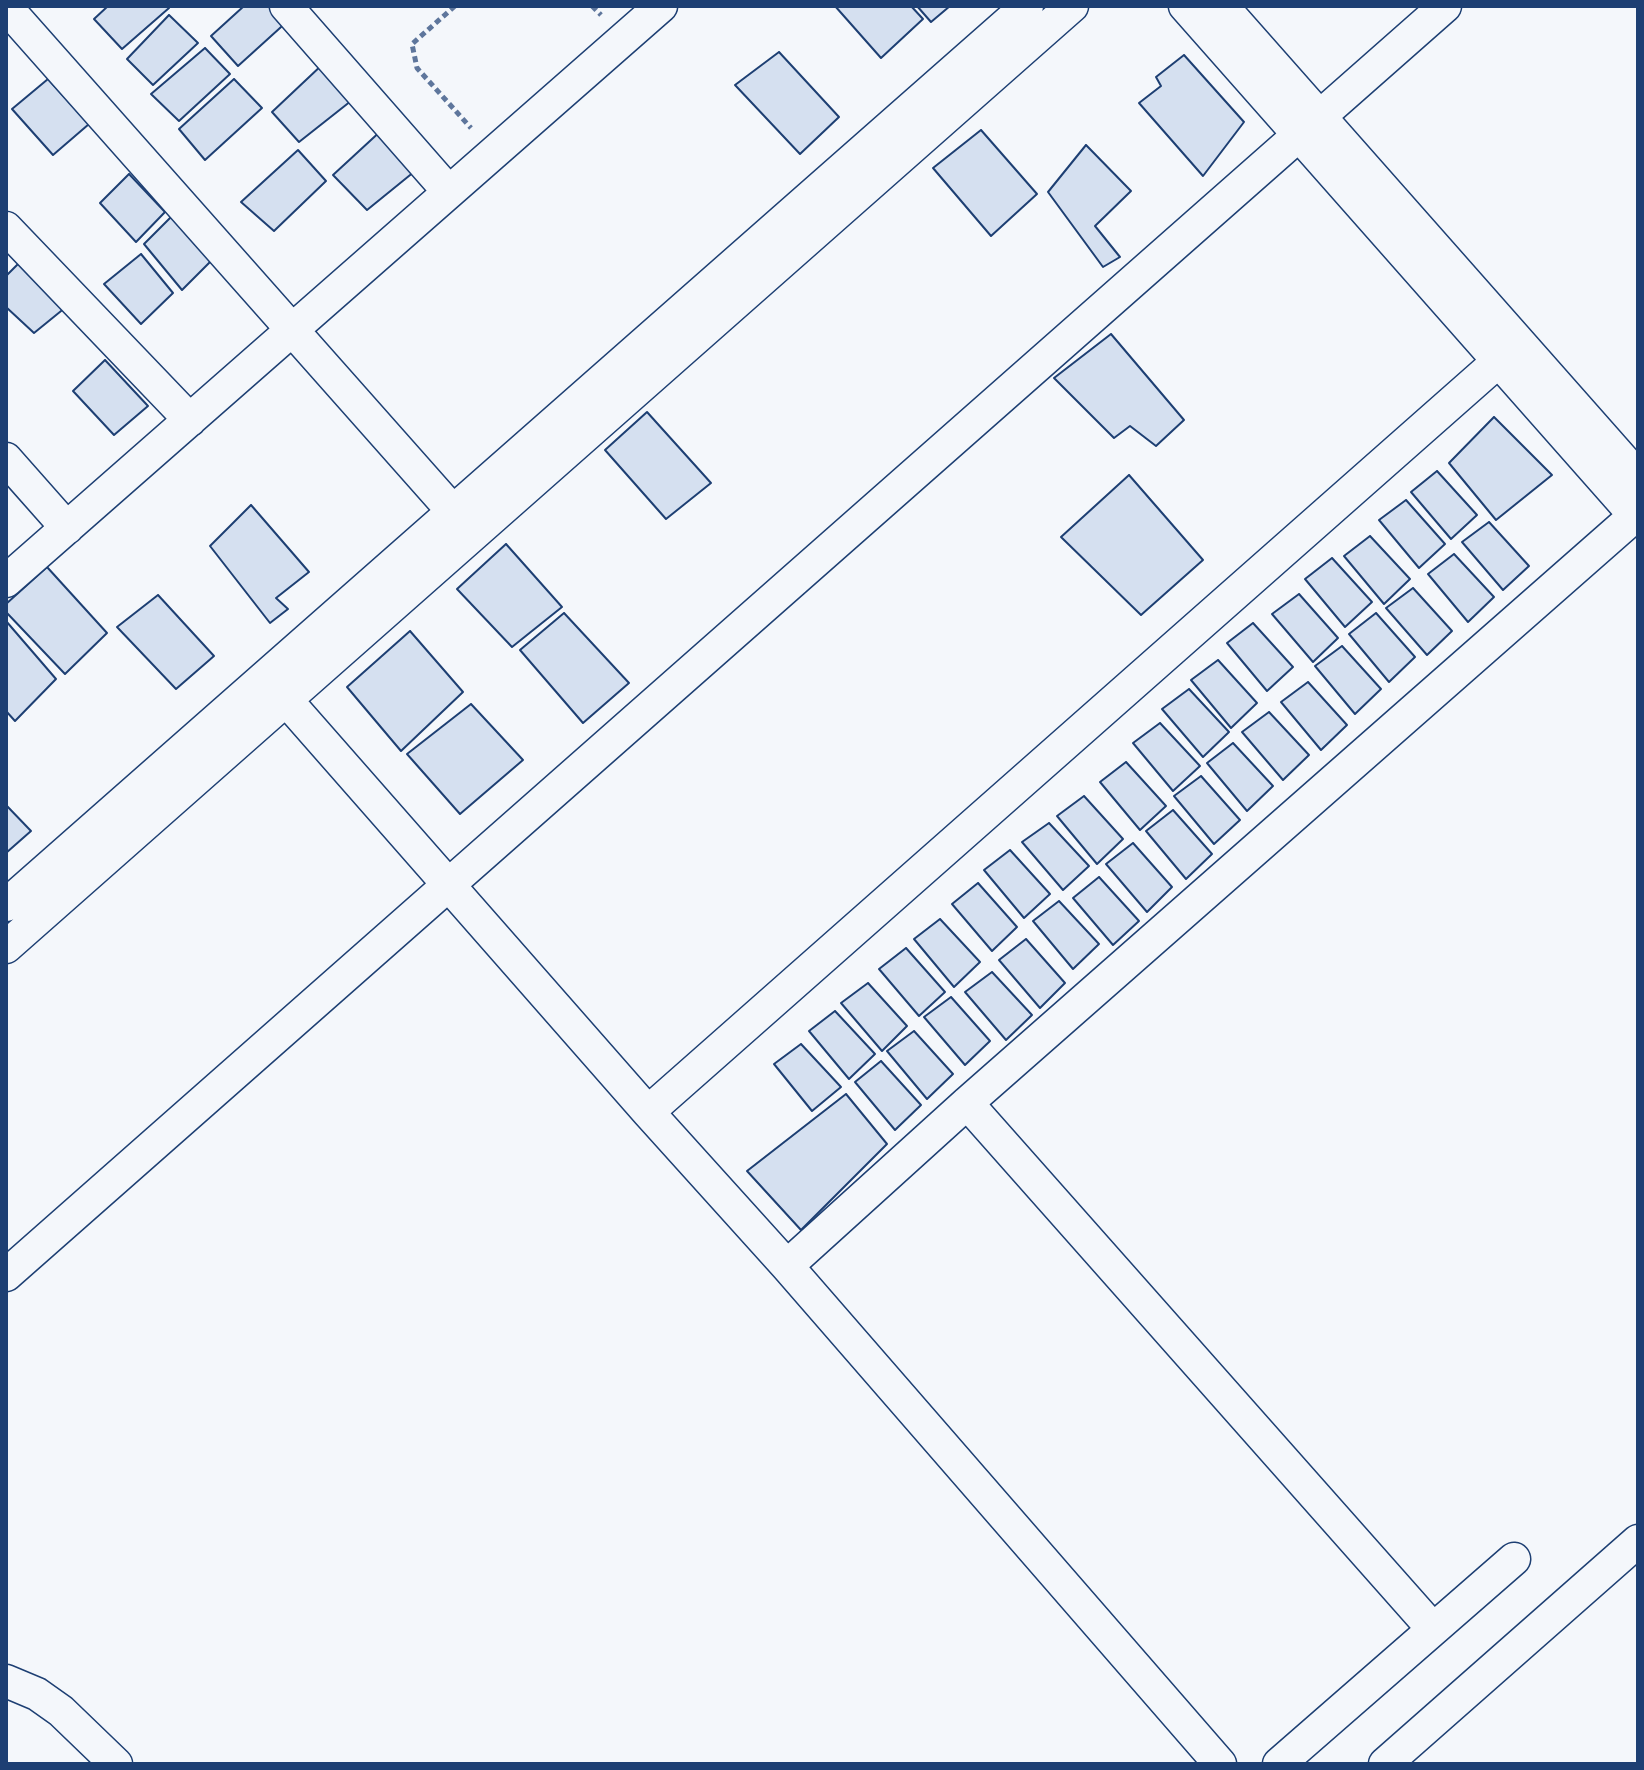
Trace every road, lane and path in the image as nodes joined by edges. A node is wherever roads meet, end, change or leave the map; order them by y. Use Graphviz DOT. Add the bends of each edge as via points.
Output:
graph roads {
  1 [pos="286,6"];
  2 [pos="455,6"];
  3 [pos="661,6"];
  4 [pos="1027,6"];
  5 [pos="1072,6"];
  6 [pos="1185,6"];
  7 [pos="1222,6"];
  8 [pos="1445,6"];
  9 [pos="6,7"];
  10 [pos="1310,126"];
  11 [pos="493,153"];
  12 [pos="449,192"];
  13 [pos="6,228"];
  14 [pos="292,331"];
  15 [pos="1509,352"];
  16 [pos="190,420"];
  17 [pos="6,459"];
  18 [pos="1638,477"];
  19 [pos="1637,516"];
  20 [pos="463,523"];
  21 [pos="67,528"];
  22 [pos="6,581"];
  23 [pos="276,688"];
  24 [pos="448,884"];
  25 [pos="6,905"];
  26 [pos="6,947"];
  27 [pos="967,1103"];
  28 [pos="648,1112"];
  29 [pos="787,1266"];
  30 [pos="6,1275"];
  31 [pos="1638,1541"];
  32 [pos="1514,1559"];
  33 [pos="1433,1629"];
  34 [pos="6,1681"];
  35 [pos="116,1764"];
  36 [pos="1220,1764"];
  37 [pos="1279,1764"];
  38 [pos="1385,1764"];
  1 -- 12 [label="street"];
  2 -- 11 [label="path" via="412,44 417,68"];
  3 -- 11 [label="street"];
  4 -- 20 [label="street"];
  5 -- 20 [label="street"];
  6 -- 10 [label="street"];
  7 -- 10 [label="street"];
  8 -- 10 [label="street"];
  9 -- 14 [label="street"];
  10 -- 15 [label="street"];
  10 -- 24 [label="street"];
  11 -- 12 [label="street"];
  12 -- 14 [label="street"];
  13 -- 16 [label="street"];
  14 -- 16 [label="street"];
  14 -- 20 [label="street"];
  15 -- 18 [label="street"];
  15 -- 19 [label="street"];
  15 -- 28 [label="street"];
  16 -- 21 [label="street"];
  17 -- 21 [label="street"];
  19 -- 27 [label="street"];
  20 -- 23 [label="street"];
  21 -- 22 [label="street"];
  23 -- 24 [label="street"];
  23 -- 25 [label="street"];
  23 -- 26 [label="street"];
  24 -- 28 [label="street"];
  24 -- 30 [label="street"];
  27 -- 29 [label="street"];
  27 -- 33 [label="street"];
  28 -- 29 [label="street"];
  29 -- 36 [label="street"];
  31 -- 38 [label="street"];
  32 -- 33 [label="street"];
  33 -- 37 [label="street"];
  34 -- 35 [label="street" via="61,1711"];
}
